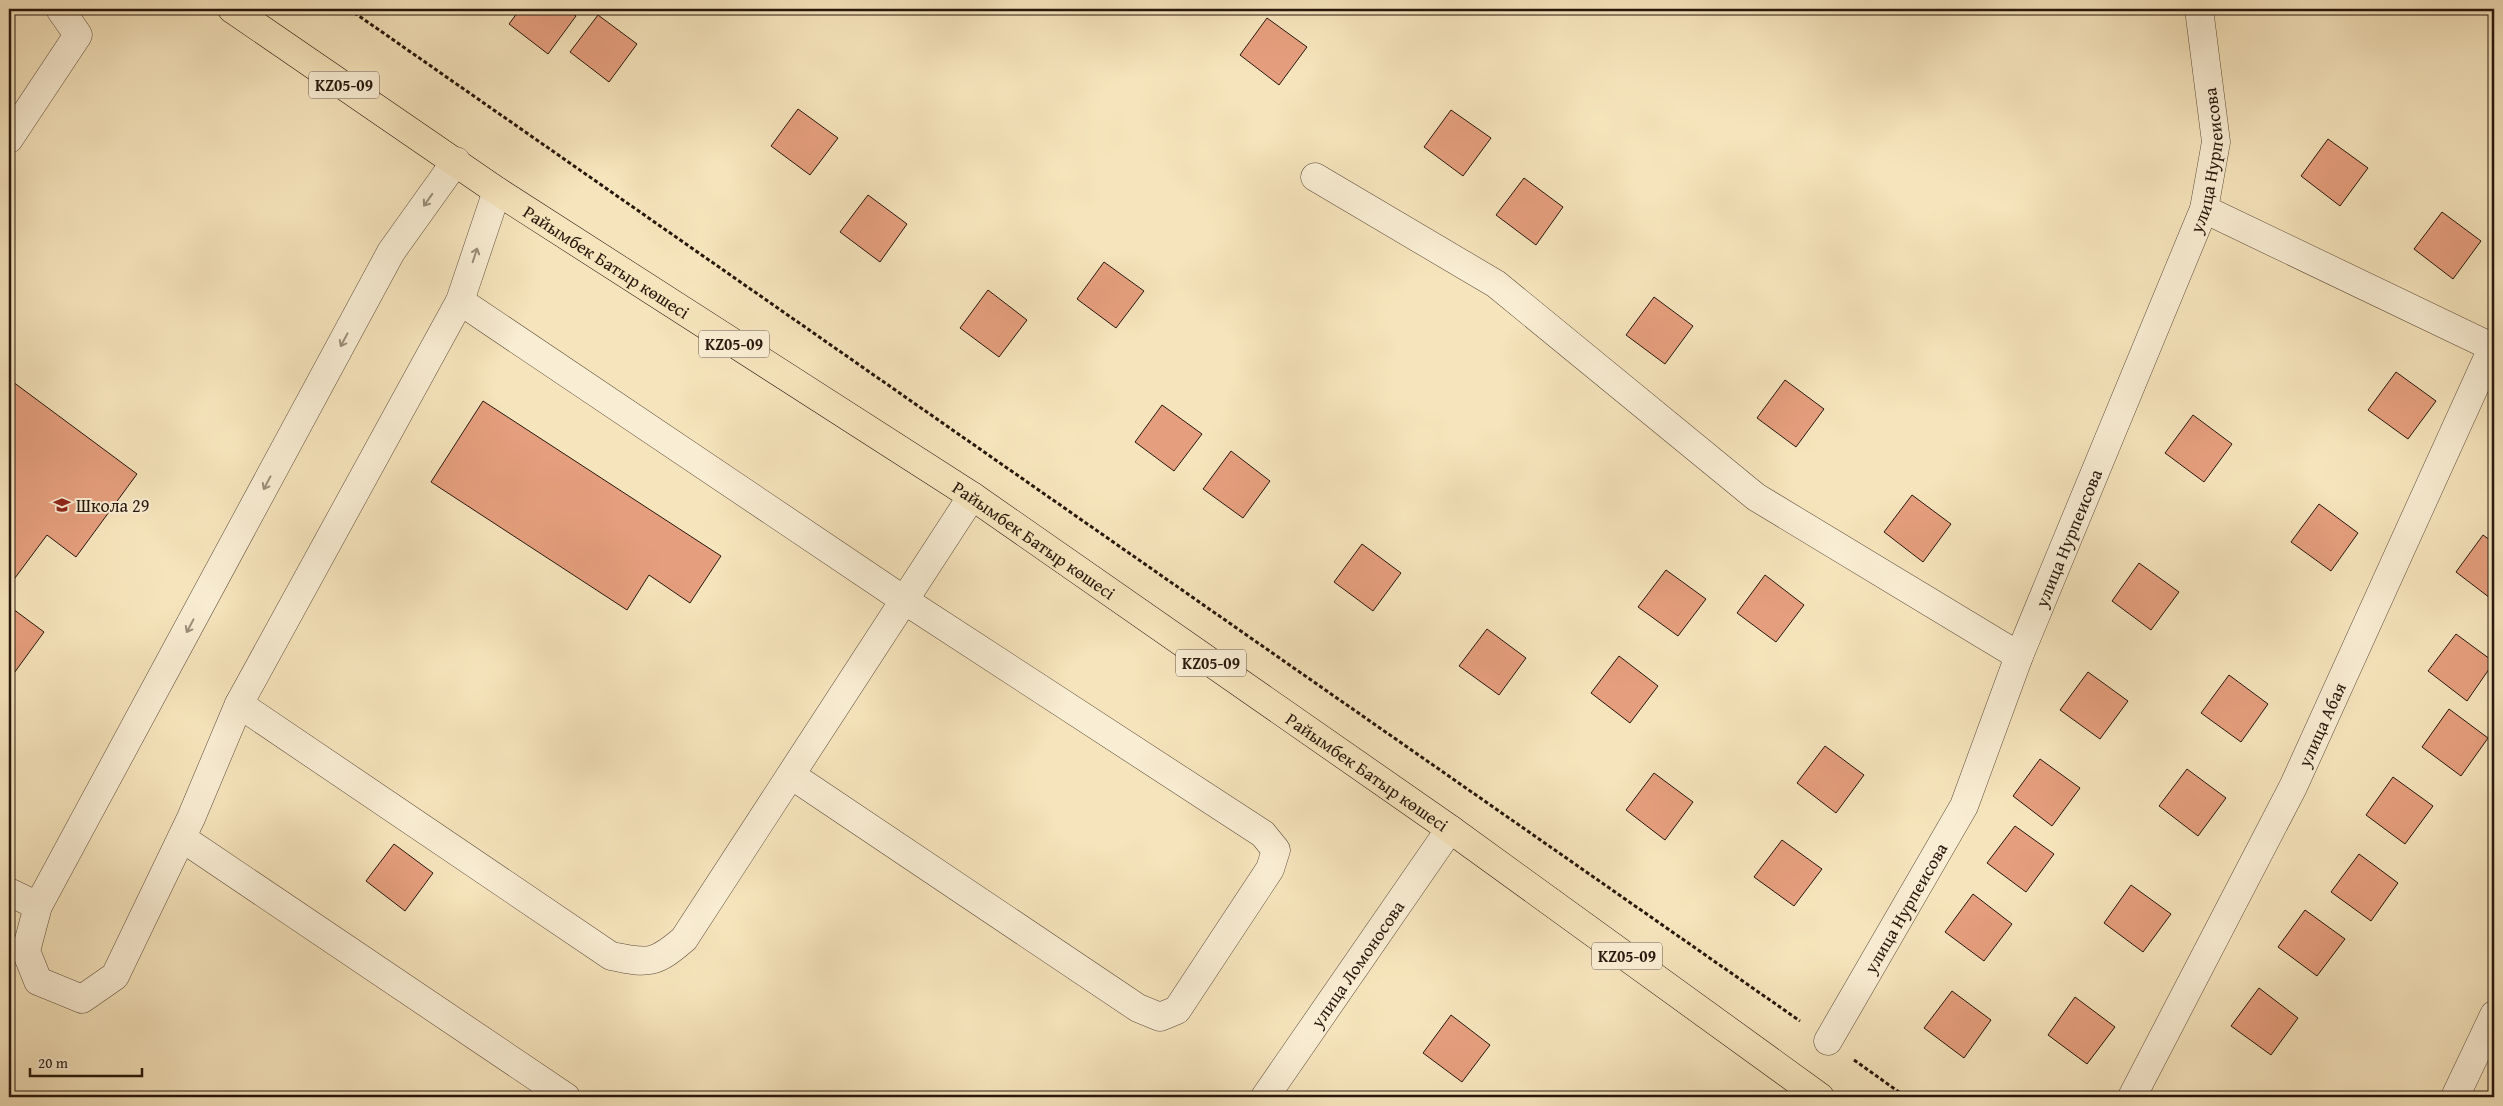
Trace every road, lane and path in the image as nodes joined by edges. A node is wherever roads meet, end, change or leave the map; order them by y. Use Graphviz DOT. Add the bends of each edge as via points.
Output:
graph roads {
  1 [pos="60,9"];
  2 [pos="232,9"];
  3 [pos="349,9"];
  4 [pos="2199,9"];
  5 [pos="9,139"];
  6 [pos="456,160"];
  7 [pos="1315,177"];
  8 [pos="497,190"];
  9 [pos="2204,209"];
  10 [pos="460,301"];
  11 [pos="2494,347"];
  12 [pos="972,496"];
  13 [pos="904,600"];
  14 [pos="2019,656"];
  15 [pos="239,704"];
  16 [pos="791,775"];
  17 [pos="1450,829"];
  18 [pos="182,838"];
  19 [pos="9,892"];
  20 [pos="38,906"];
  21 [pos="2494,1015"];
  22 [pos="1828,1041"];
  23 [pos="566,1097"];
  24 [pos="1266,1097"];
  25 [pos="1820,1097"];
  26 [pos="1906,1097"];
  27 [pos="2132,1097"];
  28 [pos="2455,1097"];
  1 -- 5 [label="street" via="78,35"];
  2 -- 6 [label="main road, Райымбек Батыр көшесі / KZ05-09"];
  3 -- 22 [label="path"];
  4 -- 9 [label="street, улица Нурпеисова" via="2216,142"];
  6 -- 8 [label="main road, Райымбек Батыр көшесі / KZ05-09"];
  6 -- 20 [label="street, one-way" via="391,252"];
  7 -- 14 [label="street" via="1496,284 1756,497"];
  10 -- 8 [label="street, one-way"];
  8 -- 12 [label="main road, Райымбек Батыр көшесі / KZ05-09"];
  9 -- 11 [label="street"];
  9 -- 14 [label="street, улица Нурпеисова"];
  10 -- 13 [label="street"];
  10 -- 15 [label="street"];
  11 -- 27 [label="street, улица Абая" via="2293,787"];
  12 -- 13 [label="street"];
  12 -- 17 [label="main road, Райымбек Батыр көшесі / KZ05-09"];
  13 -- 16 [label="street"];
  13 -- 16 [label="street" via="1263,834 1276,850 1270,869 1177,1010 1160,1018 1138,1008"];
  14 -- 22 [label="street, улица Нурпеисова" via="1964,806"];
  15 -- 16 [label="street" via="611,956 638,962 662,957 684,939"];
  15 -- 18 [label="street"];
  17 -- 24 [label="street, улица Ломоносова"];
  17 -- 25 [label="main road, Райымбек Батыр көшесі / KZ05-09"];
  18 -- 20 [label="street" via="115,976 82,999 38,981 26,950"];
  18 -- 23 [label="street"];
  19 -- 20 [label="street"];
  21 -- 28 [label="street"];
  22 -- 26 [label="path"];
}
